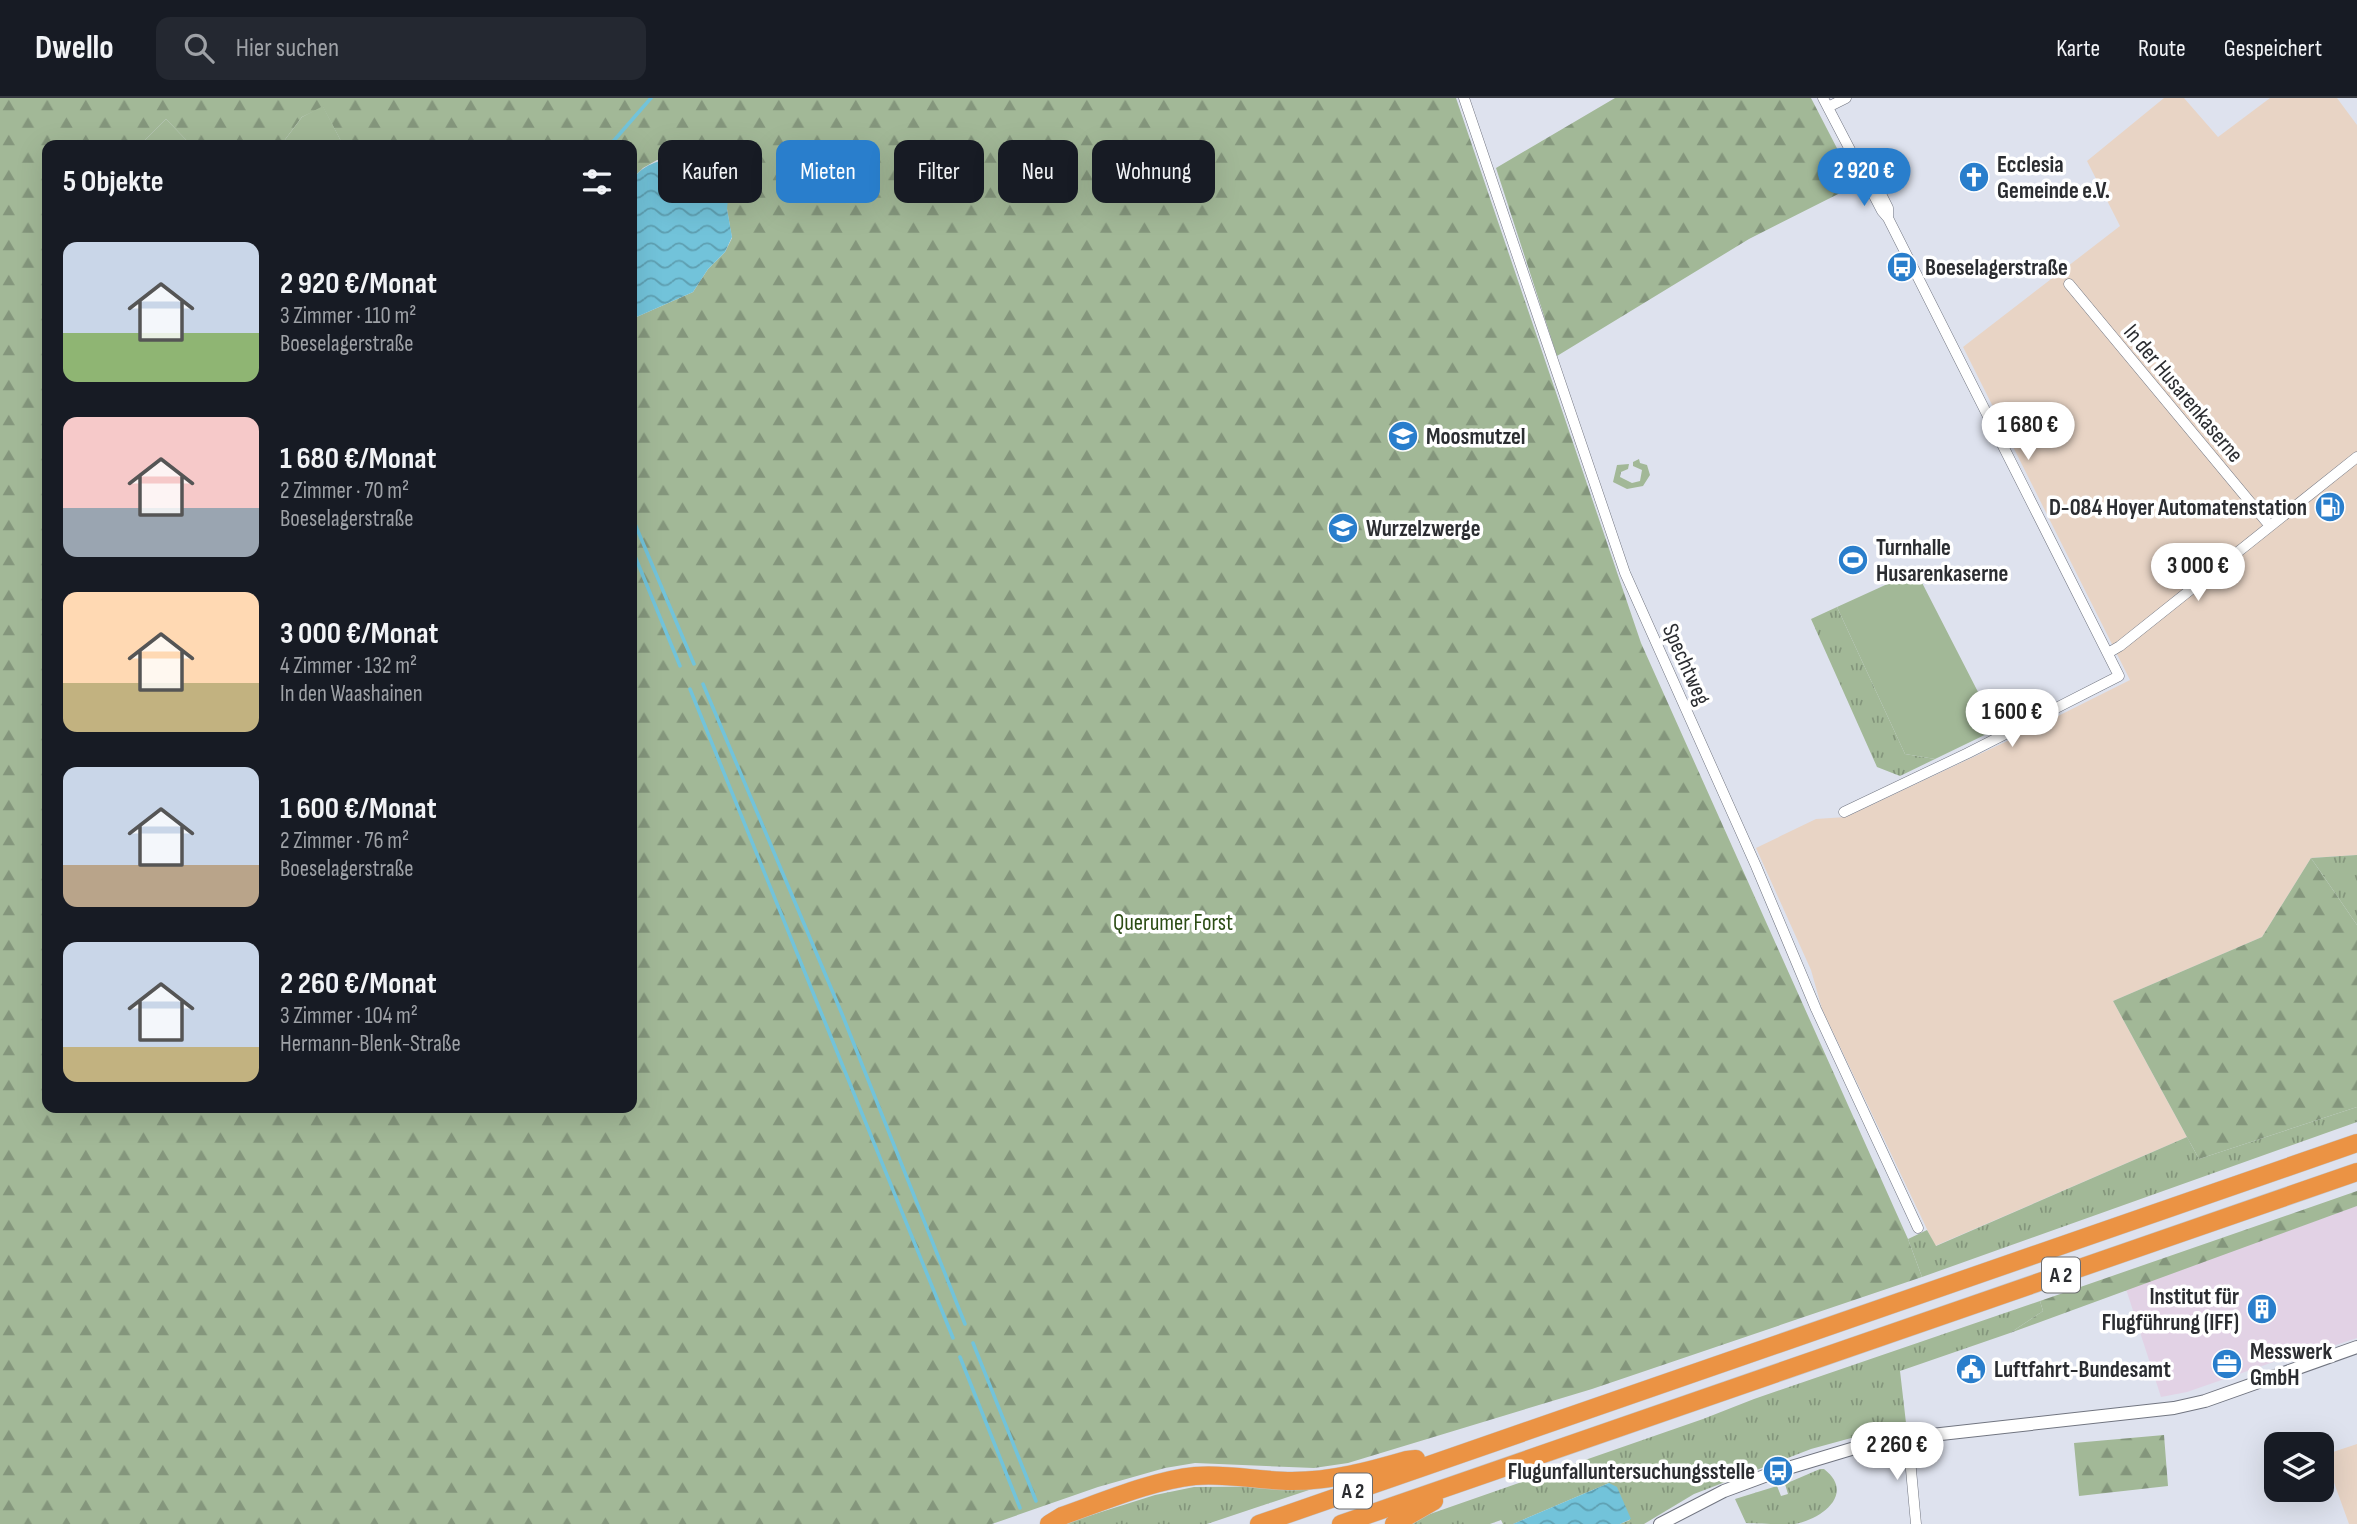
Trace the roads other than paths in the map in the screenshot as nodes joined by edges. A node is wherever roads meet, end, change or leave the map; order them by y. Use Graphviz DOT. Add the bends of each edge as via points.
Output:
graph roads {
  1 [pos="1464,98"];
  2 [pos="1846,98"];
  3 [pos="1825,103"];
  4 [pos="2069,284"];
  5 [pos="2357,457"];
  6 [pos="2270,526"];
  7 [pos="2108,653"];
  8 [pos="1844,811"];
  9 [pos="2357,1143"];
  10 [pos="2357,1172"];
  11 [pos="1918,1228"];
  12 [pos="2357,1347"];
  13 [pos="1908,1437"];
  14 [pos="1447,1458"];
  15 [pos="1486,1474"];
  16 [pos="1049,1524"];
  17 [pos="1259,1524"];
  18 [pos="1340,1524"];
  19 [pos="1394,1524"];
  20 [pos="1660,1524"];
  21 [pos="1916,1524"];
  1 -- 11 [label="street, Spechtweg" via="1625,573 1816,1009"];
  2 -- 3 [label="street"];
  3 -- 7 [label="street"];
  4 -- 6 [label="street, In der Husarenkaserne"];
  5 -- 6 [label="street"];
  6 -- 7 [label="street"];
  7 -- 8 [label="street" via="2119,676"];
  9 -- 14 [label="highway, A 2"];
  10 -- 15 [label="highway, A 2"];
  12 -- 13 [label="street" via="2174,1408"];
  13 -- 20 [label="street" via="1778,1471 1724,1491"];
  13 -- 21 [label="street"];
  14 -- 16 [label="highway" via="1407,1460 1316,1480 1185,1477"];
  14 -- 17 [label="highway, A 2"];
  15 -- 18 [label="highway, A 2"];
  15 -- 19 [label="highway"];
}
